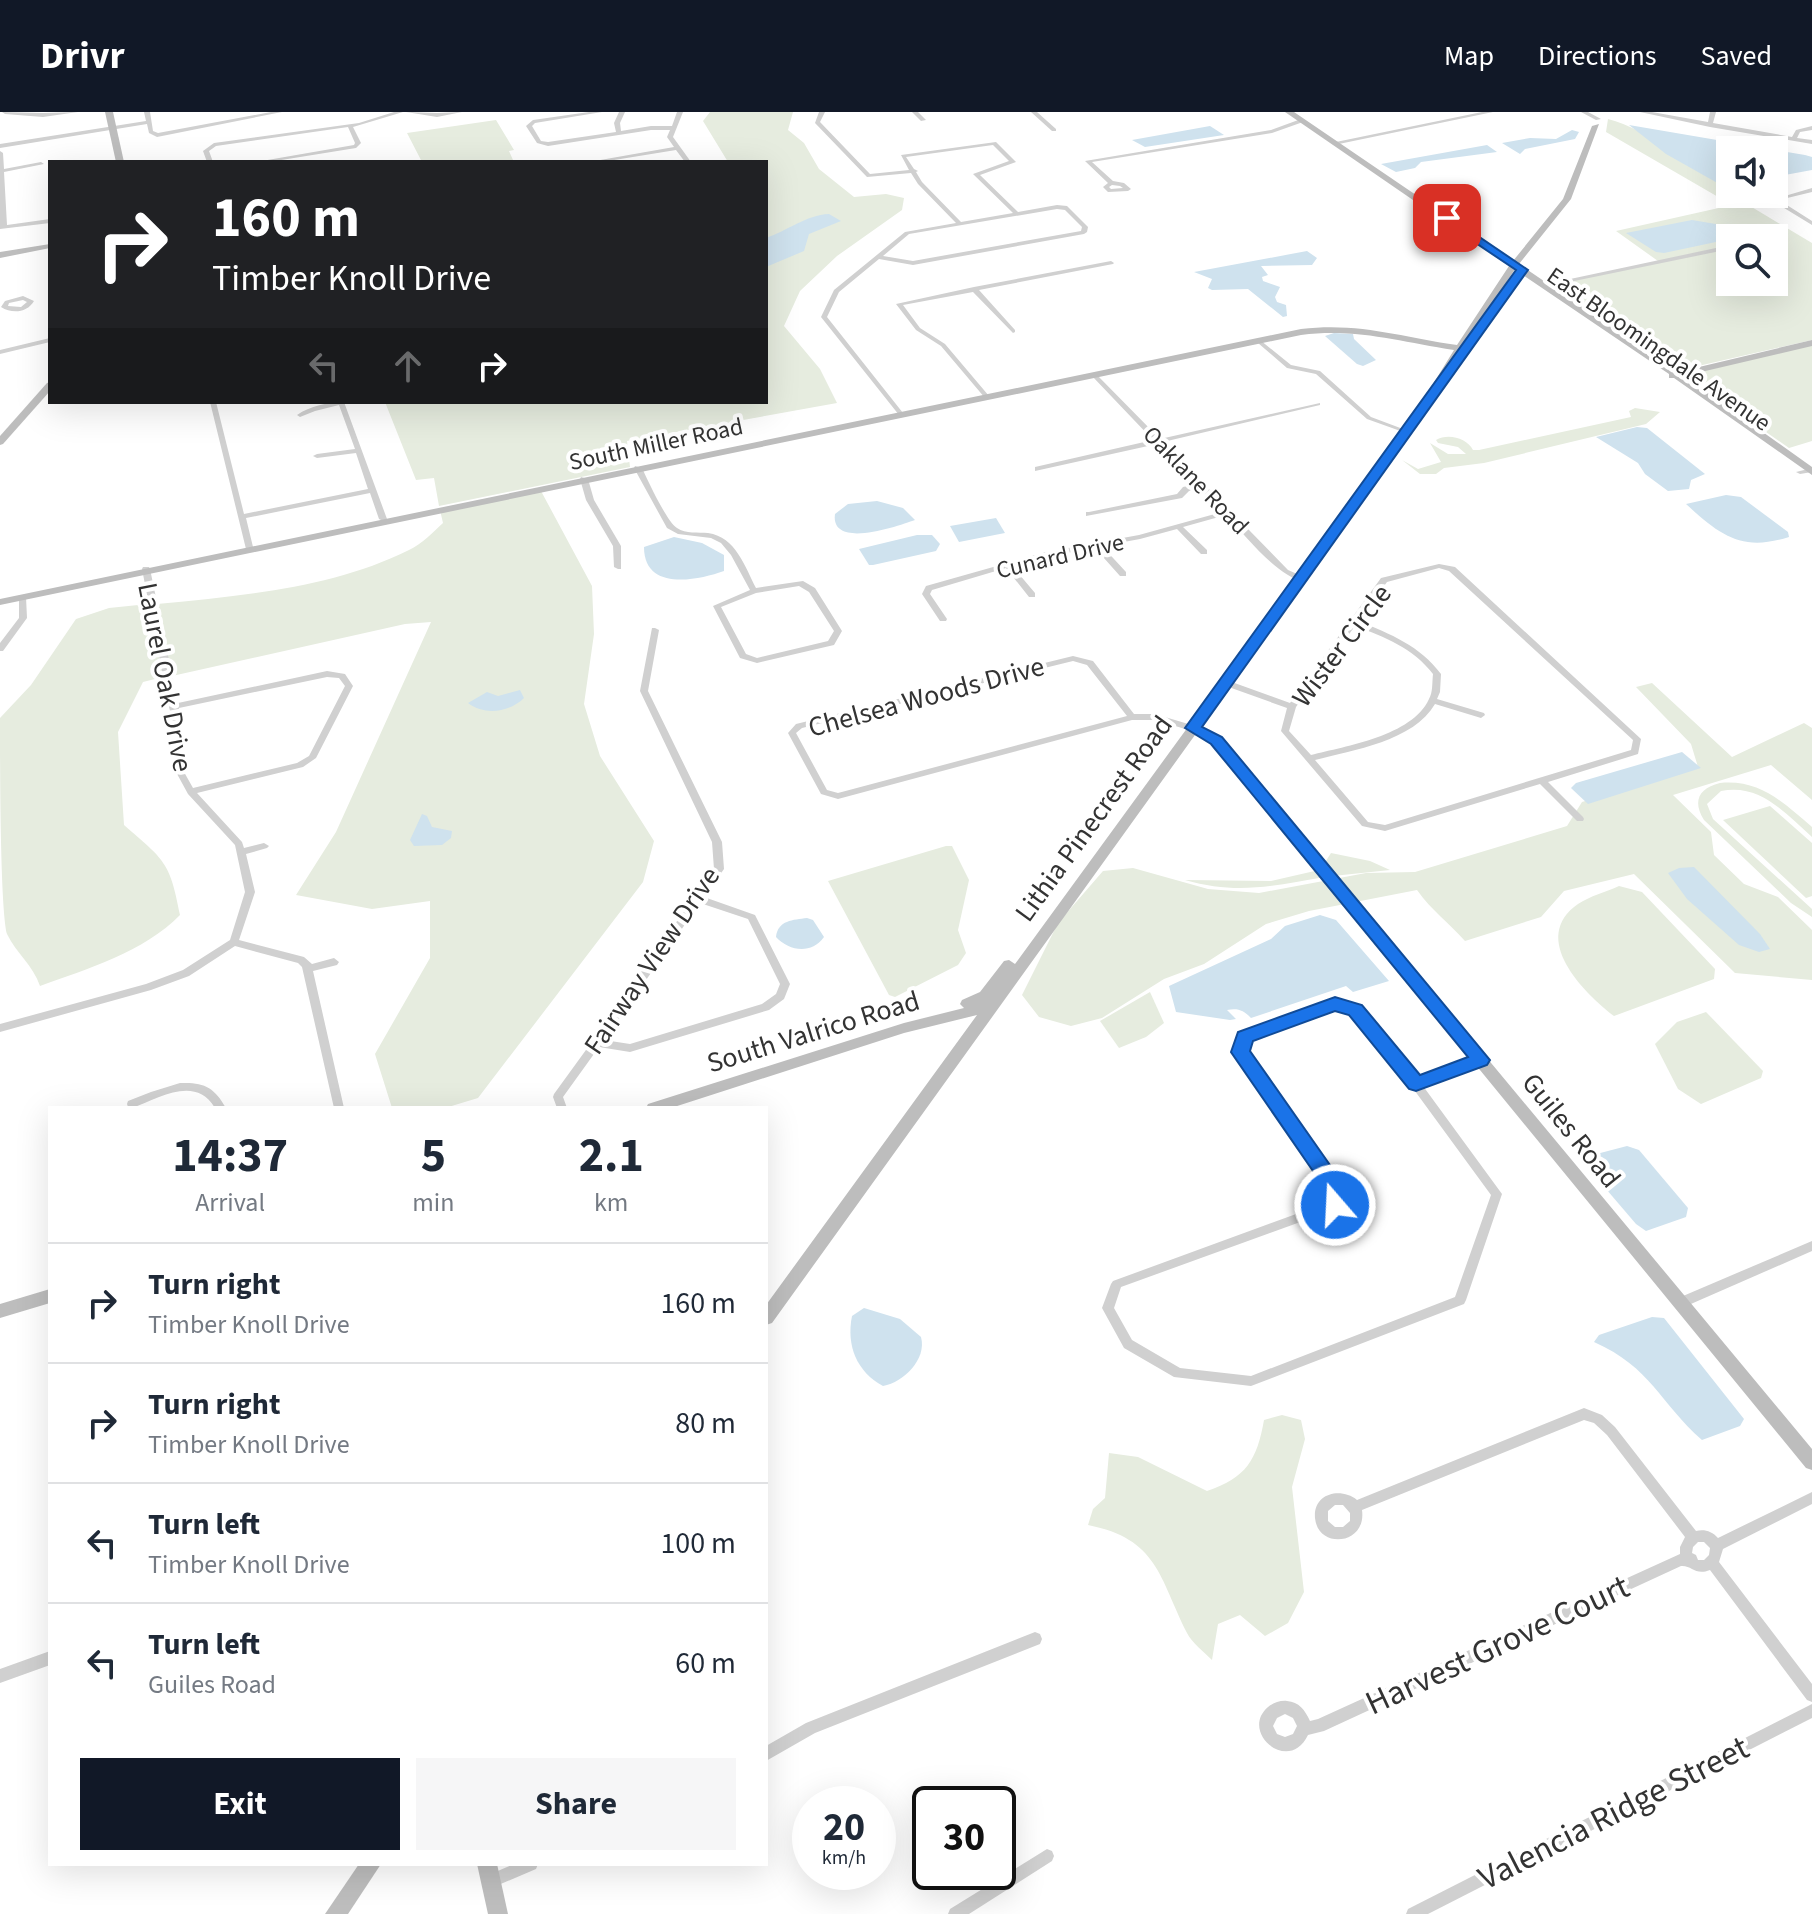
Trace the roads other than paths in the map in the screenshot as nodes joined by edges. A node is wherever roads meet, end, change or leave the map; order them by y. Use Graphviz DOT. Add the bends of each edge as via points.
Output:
graph roads {
  1 [pos="5,112"];
  2 [pos="75,112"];
  3 [pos="109,112"];
  4 [pos="147,112"];
  5 [pos="279,112"];
  6 [pos="400,112"];
  7 [pos="409,112"];
  8 [pos="459,112"];
  9 [pos="599,112"];
  10 [pos="622,112"];
  11 [pos="680,112"];
  12 [pos="822,112"];
  13 [pos="915,112"];
  14 [pos="1034,112"];
  15 [pos="1289,112"];
  16 [pos="1490,112"];
  17 [pos="1584,112"];
  18 [pos="1643,112"];
  19 [pos="1713,112"];
  20 [pos="1598,119"];
  21 [pos="923,120"];
  22 [pos="1301,121"];
  23 [pos="150,124"];
  24 [pos="1710,125"];
  25 [pos="350,126"];
  26 [pos="673,128"];
  27 [pos="1812,128"];
  28 [pos="113,129"];
  29 [pos="1054,130"];
  30 [pos="619,133"];
  31 [pos="1794,139"];
  32 [pos="1812,142"];
  33 [pos="1334,143"];
  34 [pos="0,146"];
  35 [pos="677,148"];
  36 [pos="0,153"];
  37 [pos="309,155"];
  38 [pos="120,160"];
  39 [pos="209,160"];
  40 [pos="273,160"];
  41 [pos="311,160"];
  42 [pos="604,160"];
  43 [pos="686,160"];
  44 [pos="41,164"];
  45 [pos="1366,166"];
  46 [pos="1,171"];
  47 [pos="915,171"];
  48 [pos="1111,183"];
  49 [pos="1812,190"];
  50 [pos="1017,214"];
  51 [pos="48,221"];
  52 [pos="959,223"];
  53 [pos="1812,223"];
  54 [pos="2,228"];
  55 [pos="48,246"];
  56 [pos="1716,250"];
  57 [pos="1495,251"];
  58 [pos="1525,253"];
  59 [pos="0,255"];
  60 [pos="878,257"];
  61 [pos="1111,263"];
  62 [pos="1517,270"];
  63 [pos="1542,288"];
  64 [pos="974,289"];
  65 [pos="1508,289"];
  66 [pos="11,310"];
  67 [pos="0,312"];
  68 [pos="1013,331"];
  69 [pos="48,340"];
  70 [pos="1260,342"];
  71 [pos="1812,343"];
  72 [pos="1463,349"];
  73 [pos="0,352"];
  74 [pos="1094,375"];
  75 [pos="1676,375"];
  76 [pos="1664,378"];
  77 [pos="48,388"];
  78 [pos="987,397"];
  79 [pos="213,404"];
  80 [pos="333,404"];
  81 [pos="342,404"];
  82 [pos="1318,404"];
  83 [pos="901,414"];
  84 [pos="300,415"];
  85 [pos="1408,432"];
  86 [pos="1156,439"];
  87 [pos="0,442"];
  88 [pos="359,451"];
  89 [pos="317,456"];
  90 [pos="638,468"];
  91 [pos="1038,469"];
  92 [pos="1809,473"];
  93 [pos="584,479"];
  94 [pos="1200,485"];
  95 [pos="372,490"];
  96 [pos="1226,513"];
  97 [pos="1089,514"];
  98 [pos="241,517"];
  99 [pos="383,519"];
  100 [pos="1178,526"];
  101 [pos="1098,546"];
  102 [pos="249,547"];
  103 [pos="1204,552"];
  104 [pos="618,567"];
  105 [pos="1010,568"];
  106 [pos="146,569"];
  107 [pos="1123,574"];
  108 [pos="1301,579"];
  109 [pos="754,591"];
  110 [pos="1032,595"];
  111 [pos="22,597"];
  112 [pos="0,602"];
  113 [pos="943,619"];
  114 [pos="1355,623"];
  115 [pos="655,630"];
  116 [pos="0,648"];
  117 [pos="1226,683"];
  118 [pos="1434,701"];
  119 [pos="173,707"];
  120 [pos="1292,707"];
  121 [pos="1481,715"];
  122 [pos="1132,717"];
  123 [pos="1192,728"];
  124 [pos="1308,759"];
  125 [pos="1543,782"];
  126 [pos="191,792"];
  127 [pos="1580,819"];
  128 [pos="264,846"];
  129 [pos="241,852"];
  130 [pos="699,899"];
  131 [pos="234,942"];
  132 [pos="334,962"];
  133 [pos="308,969"];
  134 [pos="986,1003"];
  135 [pos="0,1028"];
  136 [pos="595,1042"];
  137 [pos="1481,1060"];
  138 [pos="1416,1084"];
  139 [pos="132,1104"];
  140 [pos="220,1106"];
  141 [pos="339,1106"];
  142 [pos="561,1106"];
  143 [pos="659,1106"];
  144 [pos="1812,1246"];
  145 [pos="48,1297"];
  146 [pos="1680,1303"];
  147 [pos="0,1311"];
  148 [pos="768,1315"];
  149 [pos="1812,1462"];
  150 [pos="1812,1498"];
  151 [pos="1353,1508"];
  152 [pos="1692,1536"];
  153 [pos="1715,1546"];
  154 [pos="1691,1559"];
  155 [pos="1713,1564"];
  156 [pos="1035,1639"];
  157 [pos="48,1659"];
  158 [pos="0,1676"];
  159 [pos="1812,1695"];
  160 [pos="1812,1711"];
  161 [pos="1303,1729"];
  162 [pos="768,1753"];
  163 [pos="1047,1856"];
  164 [pos="370,1866"];
  165 [pos="522,1866"];
  166 [pos="489,1873"];
  167 [pos="335,1914"];
  168 [pos="498,1914"];
  169 [pos="955,1914"];
  170 [pos="1413,1914"];
  1 -- 2 [label="street"];
  3 -- 28 [label="main road"];
  4 -- 23 [label="street"];
  5 -- 23 [label="street" via="161,135 151,132"];
  6 -- 25 [label="street"];
  7 -- 8 [label="street"];
  9 -- 30 [label="street" via="529,126 539,142 548,144"];
  10 -- 30 [label="street"];
  11 -- 26 [label="street"];
  12 -- 47 [label="street" via="817,122 869,176"];
  13 -- 21 [label="street"];
  14 -- 29 [label="street"];
  15 -- 22 [label="main road"];
  16 -- 33 [label="street"];
  17 -- 20 [label="street"];
  18 -- 24 [label="street"];
  19 -- 24 [label="street"];
  20 -- 58 [label="main road, Lithia Pinecrest Road" via="1569,194"];
  20 -- 62 [label="main road, Lithia Pinecrest Road" via="1575,197"];
  22 -- 33 [label="main road"];
  22 -- 48 [label="street" via="1272,131 1088,161"];
  23 -- 28 [label="street"];
  24 -- 31 [label="street"];
  25 -- 37 [label="street" via="356,146"];
  25 -- 39 [label="street" via="214,145 206,151"];
  26 -- 30 [label="street"];
  26 -- 35 [label="street" via="670,137"];
  27 -- 31 [label="street" via="1798,131"];
  28 -- 34 [label="street"];
  28 -- 38 [label="main road"];
  31 -- 32 [label="street"];
  33 -- 45 [label="main road"];
  35 -- 42 [label="street"];
  35 -- 43 [label="street"];
  36 -- 46 [label="street"];
  37 -- 40 [label="street"];
  37 -- 41 [label="street"];
  44 -- 46 [label="street"];
  45 -- 57 [label="main road"];
  45 -- 62 [label="main road, East Bloomingdale Avenue"];
  46 -- 54 [label="street"];
  47 -- 50 [label="street" via="903,156 994,143 1013,162 976,174"];
  47 -- 52 [label="street"];
  49 -- 53 [label="street" via="1774,201"];
  50 -- 52 [label="street"];
  50 -- 60 [label="street" via="1067,208 1084,232 913,263"];
  51 -- 54 [label="street"];
  52 -- 60 [label="street" via="907,233"];
  55 -- 59 [label="main road"];
  56 -- 63 [label="street"];
  57 -- 58 [label="main road"];
  57 -- 62 [label="main road"];
  58 -- 62 [label="main road, Lithia Pinecrest Road"];
  60 -- 83 [label="street" via="836,291 824,317"];
  61 -- 64 [label="street"];
  62 -- 63 [label="main road, East Bloomingdale Avenue"];
  62 -- 65 [label="main road, Lithia Pinecrest Road"];
  62 -- 72 [label="main road, Lithia Pinecrest Road" via="1462,343"];
  63 -- 65 [label="main road"];
  63 -- 75 [label="main road, East Bloomingdale Avenue"];
  63 -- 76 [label="main road, East Bloomingdale Avenue"];
  64 -- 68 [label="street"];
  64 -- 78 [label="street" via="899,304"];
  65 -- 72 [label="main road, Lithia Pinecrest Road"];
  66 -- 67 [label="street"];
  69 -- 73 [label="street"];
  70 -- 72 [label="main road, South Miller Road" via="1348,328"];
  70 -- 74 [label="main road, South Miller Road"];
  70 -- 85 [label="street" via="1289,367 1318,372 1369,418"];
  71 -- 75 [label="main road"];
  72 -- 85 [label="main road, Lithia Pinecrest Road"];
  74 -- 78 [label="main road, South Miller Road"];
  74 -- 86 [label="street, Oaklane Road"];
  75 -- 76 [label="main road"];
  75 -- 92 [label="main road, East Bloomingdale Avenue"];
  76 -- 92 [label="main road, East Bloomingdale Avenue"];
  77 -- 87 [label="main road"];
  78 -- 83 [label="main road, South Miller Road"];
  79 -- 98 [label="street"];
  80 -- 84 [label="street"];
  81 -- 88 [label="street"];
  82 -- 86 [label="street"];
  83 -- 90 [label="main road, South Miller Road"];
  85 -- 108 [label="main road, Lithia Pinecrest Road"];
  86 -- 91 [label="street"];
  86 -- 94 [label="street, Oaklane Road"];
  88 -- 89 [label="street"];
  88 -- 95 [label="street"];
  90 -- 93 [label="main road, South Miller Road"];
  90 -- 109 [label="street" via="670,526 677,533 718,538 726,544"];
  93 -- 99 [label="main road, South Miller Road"];
  93 -- 104 [label="street" via="617,546"];
  94 -- 96 [label="street, Oaklane Road"];
  94 -- 97 [label="street" via="1179,496"];
  95 -- 98 [label="street"];
  95 -- 99 [label="street"];
  96 -- 100 [label="street, Cunard Drive"];
  96 -- 108 [label="street, Oaklane Road" via="1285,572"];
  98 -- 102 [label="street"];
  99 -- 102 [label="main road, South Miller Road"];
  100 -- 101 [label="street, Cunard Drive"];
  100 -- 103 [label="street"];
  101 -- 105 [label="street, Cunard Drive" via="1049,554"];
  101 -- 107 [label="street"];
  102 -- 106 [label="main road, South Miller Road"];
  105 -- 110 [label="street"];
  105 -- 113 [label="street, Cunard Drive" via="929,588 926,594"];
  106 -- 111 [label="main road, South Miller Road"];
  106 -- 119 [label="street, Laurel Oak Drive"];
  108 -- 117 [label="main road, Lithia Pinecrest Road"];
  109 -- 109 [label="street" via="800,583 812,590 838,631 831,643 757,661 743,656 717,606"];
  111 -- 112 [label="main road, South Miller Road"];
  111 -- 116 [label="street" via="23,618"];
  114 -- 118 [label="street" via="1398,639 1427,658 1437,674"];
  114 -- 120 [label="street, Wister Circle"];
  114 -- 125 [label="street, Wister Circle" via="1384,580 1439,566 1452,569 1637,739 1635,752"];
  115 -- 130 [label="street, Fairway View Drive" via="644,691 720,855 719,869"];
  117 -- 120 [label="street"];
  117 -- 123 [label="main road, Lithia Pinecrest Road"];
  118 -- 121 [label="street"];
  118 -- 124 [label="street" via="1400,731"];
  119 -- 126 [label="street, Laurel Oak Drive" via="180,772"];
  119 -- 126 [label="street" via="327,674 342,676 349,686 312,758"];
  120 -- 124 [label="street, Wister Circle" via="1285,731"];
  122 -- 122 [label="street, Chelsea Woods Drive" via="838,796 824,792 792,733 799,726 1073,658 1090,663"];
  122 -- 123 [label="street, Chelsea Woods Drive" via="1155,717"];
  123 -- 134 [label="main road, Lithia Pinecrest Road" via="1058,914"];
  123 -- 137 [label="main road, Guiles Road" via="1217,741"];
  124 -- 125 [label="street, Wister Circle" via="1365,824 1385,828"];
  125 -- 127 [label="street"];
  126 -- 129 [label="street, Laurel Oak Drive"];
  128 -- 129 [label="street"];
  129 -- 131 [label="street, Laurel Oak Drive" via="250,892"];
  130 -- 136 [label="street, Fairway View Drive"];
  130 -- 136 [label="street" via="752,917 785,984 780,996 765,1007 630,1048"];
  131 -- 133 [label="street" via="301,960"];
  131 -- 135 [label="street" via="186,973 148,987"];
  132 -- 133 [label="street"];
  133 -- 141 [label="street"];
  134 -- 143 [label="main road, South Valrico Road"];
  134 -- 148 [label="main road, Lithia Pinecrest Road"];
  136 -- 142 [label="street, Fairway View Drive" via="558,1097"];
  137 -- 138 [label="street"];
  137 -- 146 [label="main road, Guiles Road"];
  138 -- 138 [label="street" via="1356,1010 1335,1004 1245,1037 1241,1052 1334,1185 1335,1205 1117,1284 1108,1308 1128,1344 1178,1373 1251,1381 1460,1300 1497,1194"];
  139 -- 140 [label="street" via="177,1085 201,1089"];
  144 -- 146 [label="street"];
  145 -- 147 [label="main road"];
  146 -- 149 [label="main road, Guiles Road"];
  150 -- 153 [label="street"];
  151 -- 152 [label="street" via="1584,1414 1611,1431"];
  152 -- 153 [label="street"];
  152 -- 154 [label="street" via="1685,1545"];
  153 -- 155 [label="street" via="1718,1556"];
  154 -- 155 [label="street"];
  154 -- 161 [label="street, Harvest Grove Court"];
  155 -- 159 [label="street"];
  156 -- 162 [label="street" via="811,1728"];
  157 -- 158 [label="street"];
  160 -- 170 [label="street, Valencia Ridge Street"];
  163 -- 169 [label="street"];
  164 -- 167 [label="main road"];
  165 -- 166 [label="street"];
  166 -- 168 [label="main road"];
}
